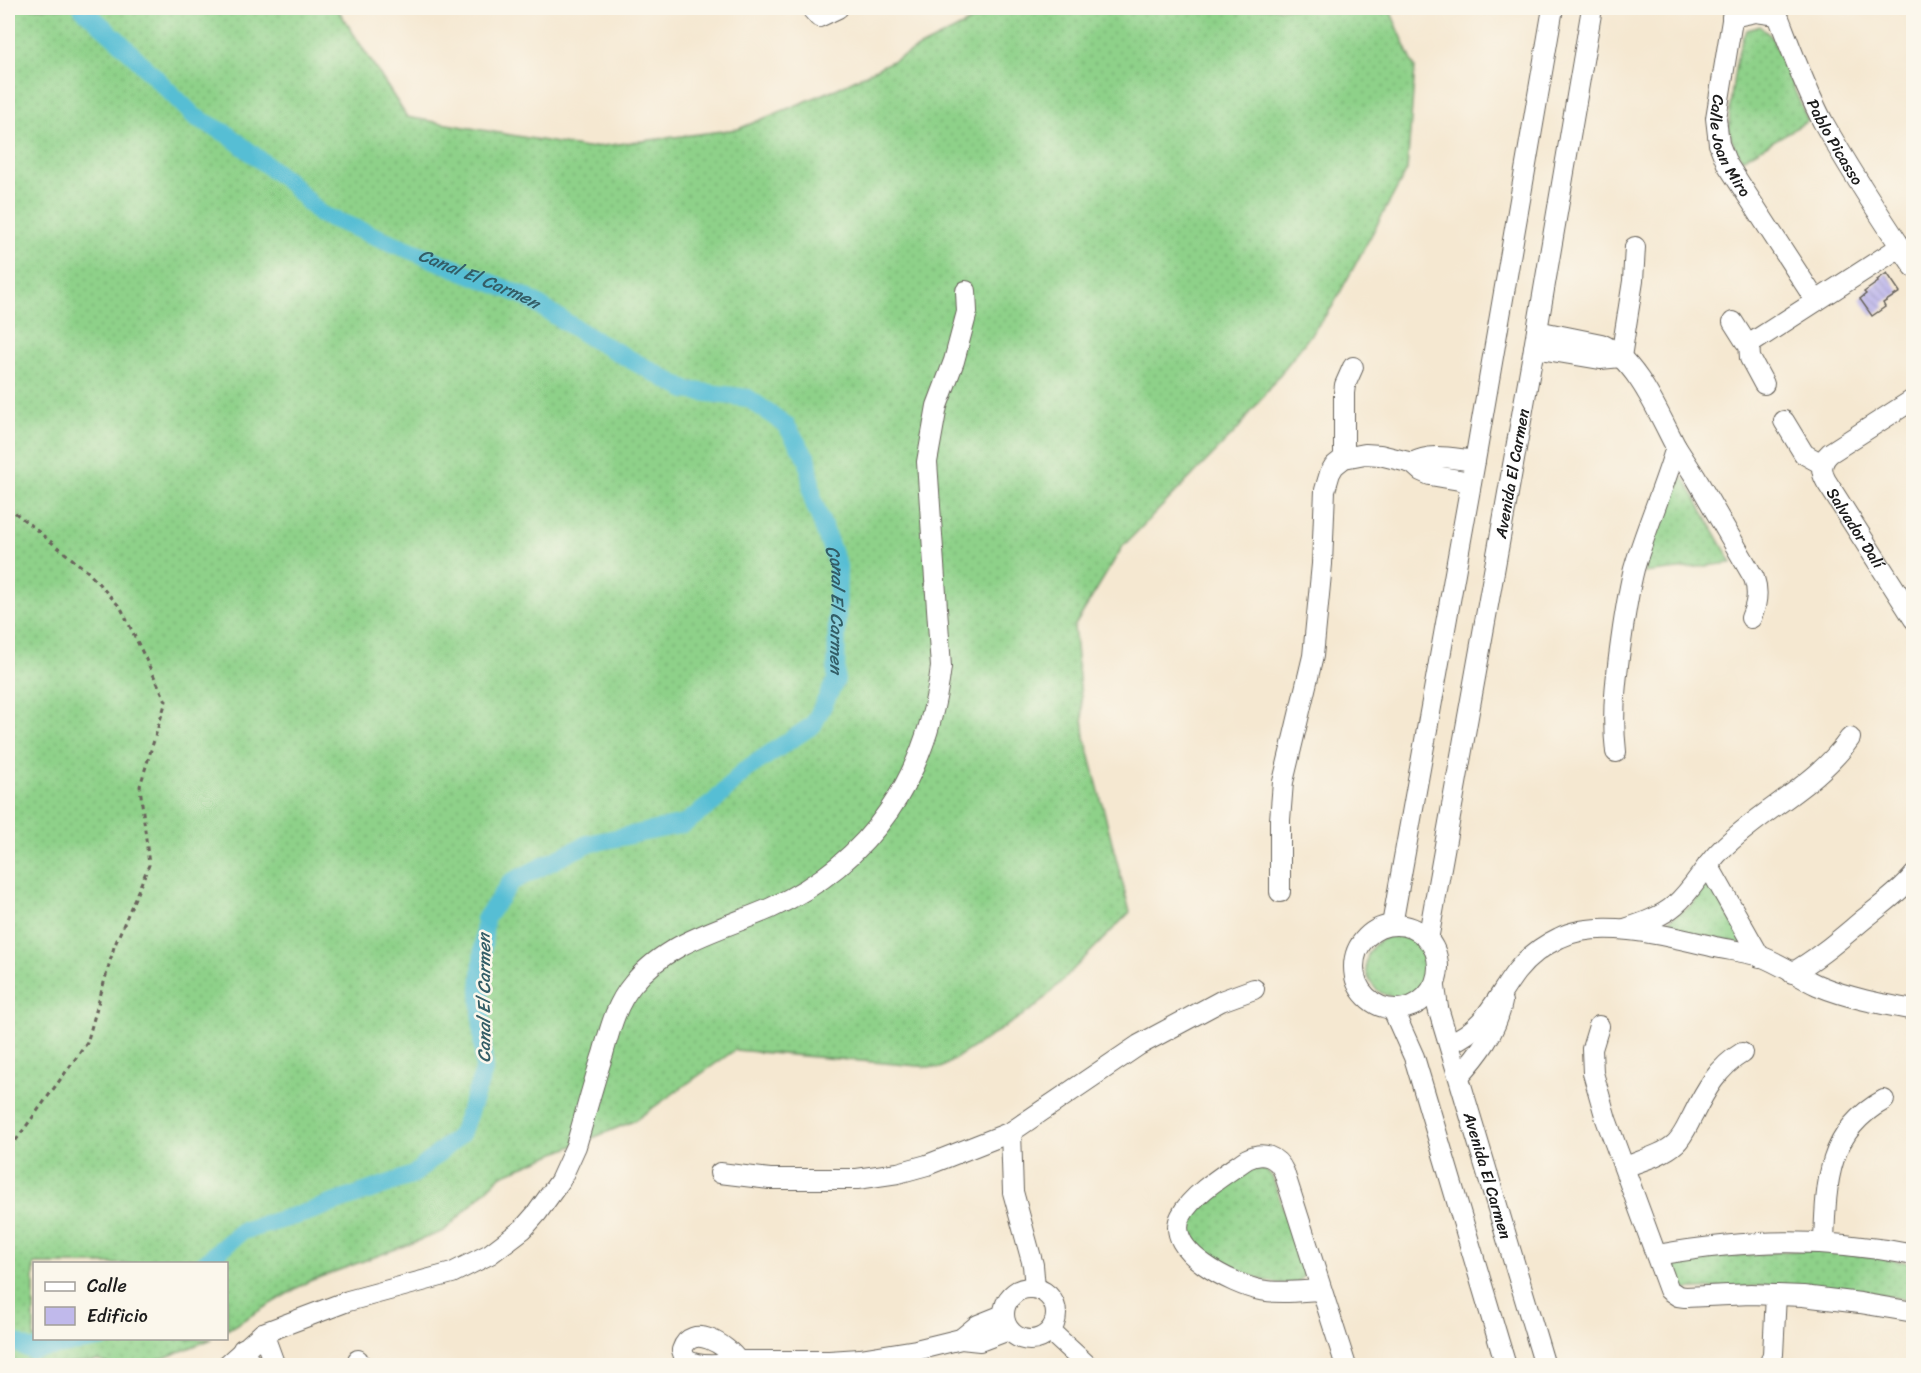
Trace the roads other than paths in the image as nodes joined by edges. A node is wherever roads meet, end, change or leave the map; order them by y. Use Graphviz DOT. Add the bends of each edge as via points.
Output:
graph roads {
  1 [pos="838,8"];
  2 [pos="1553,8"];
  3 [pos="1592,8"];
  4 [pos="1776,11"];
  5 [pos="815,12"];
  6 [pos="1733,12"];
  7 [pos="1635,247"];
  8 [pos="1900,247"];
  9 [pos="1914,267"];
  10 [pos="966,291"];
  11 [pos="1816,301"];
  12 [pos="1733,322"];
  13 [pos="1536,340"];
  14 [pos="1749,342"];
  15 [pos="1621,357"];
  16 [pos="1353,367"];
  17 [pos="1764,384"];
  18 [pos="1914,399"];
  19 [pos="1784,421"];
  20 [pos="1676,447"];
  21 [pos="1344,458"];
  22 [pos="1475,461"];
  23 [pos="1412,463"];
  24 [pos="1822,464"];
  25 [pos="1472,482"];
  26 [pos="1751,618"];
  27 [pos="1914,619"];
  28 [pos="1850,738"];
  29 [pos="1616,752"];
  30 [pos="1708,865"];
  31 [pos="1914,875"];
  32 [pos="1280,892"];
  33 [pos="1392,925"];
  34 [pos="1623,930"];
  35 [pos="1428,940"];
  36 [pos="1760,957"];
  37 [pos="1792,973"];
  38 [pos="1435,987"];
  39 [pos="1254,989"];
  40 [pos="1503,994"];
  41 [pos="1393,1010"];
  42 [pos="1914,1010"];
  43 [pos="1599,1026"];
  44 [pos="1450,1043"];
  45 [pos="1742,1053"];
  46 [pos="1459,1076"];
  47 [pos="1884,1100"];
  48 [pos="1011,1132"];
  49 [pos="1625,1167"];
  50 [pos="720,1173"];
  51 [pos="1824,1242"];
  52 [pos="1658,1255"];
  53 [pos="1914,1255"];
  54 [pos="1035,1288"];
  55 [pos="1320,1290"];
  56 [pos="1776,1295"];
  57 [pos="1914,1312"];
  58 [pos="1006,1323"];
  59 [pos="1050,1331"];
  60 [pos="263,1333"];
  61 [pos="248,1357"];
  62 [pos="738,1361"];
  63 [pos="1773,1362"];
  64 [pos="226,1365"];
  65 [pos="275,1365"];
  66 [pos="1088,1365"];
  67 [pos="1346,1365"];
  68 [pos="1506,1365"];
  69 [pos="1545,1365"];
  1 -- 5 [label="street"];
  2 -- 22 [label="street"];
  3 -- 13 [label="street, Avenida El Carmen"];
  4 -- 6 [label="street, Calle Joan Miro"];
  4 -- 8 [label="street, Pablo Picasso" via="1823,121"];
  6 -- 11 [label="street, Calle Joan Miro" via="1716,118 1719,144 1732,173"];
  7 -- 15 [label="street"];
  8 -- 9 [label="street, Pablo Picasso"];
  8 -- 11 [label="street"];
  10 -- 60 [label="street" via="967,312 937,406 927,462 941,667 938,691 923,746 893,804 859,846 818,881 770,908 676,948 633,984 615,1012 568,1164 537,1213 507,1242 452,1273 348,1300"];
  11 -- 14 [label="street"];
  12 -- 14 [label="street"];
  13 -- 15 [label="street" via="1601,344"];
  13 -- 35 [label="street, Avenida El Carmen"];
  14 -- 17 [label="street" via="1750,358"];
  15 -- 20 [label="street" via="1644,388"];
  16 -- 21 [label="street" via="1344,393"];
  18 -- 24 [label="street" via="1830,453"];
  19 -- 24 [label="street" via="1804,454"];
  20 -- 26 [label="street" via="1754,578 1757,599"];
  20 -- 29 [label="street" via="1629,589 1613,717"];
  21 -- 23 [label="street" via="1355,454 1380,455"];
  21 -- 32 [label="street" via="1334,466 1325,490 1317,628 1283,782"];
  22 -- 23 [label="street" via="1431,456"];
  22 -- 25 [label="street"];
  23 -- 25 [label="street" via="1430,475"];
  24 -- 27 [label="street, Salvador Dalí" via="1823,476"];
  25 -- 33 [label="street"];
  28 -- 30 [label="street" via="1819,772 1735,838"];
  30 -- 34 [label="street" via="1675,905 1653,919"];
  30 -- 36 [label="street"];
  31 -- 37 [label="street" via="1816,959"];
  33 -- 35 [label="street" via="1412,928"];
  33 -- 41 [label="street" via="1377,929 1365,939 1354,968 1365,996 1378,1006"];
  34 -- 36 [label="street"];
  34 -- 40 [label="street" via="1600,929 1562,936 1525,962"];
  35 -- 38 [label="street" via="1438,958"];
  36 -- 37 [label="street"];
  37 -- 42 [label="street" via="1854,998"];
  38 -- 41 [label="street" via="1414,1006"];
  38 -- 44 [label="street, Avenida El Carmen"];
  39 -- 48 [label="street" via="1221,1001 1139,1045"];
  40 -- 44 [label="street" via="1471,1032"];
  40 -- 46 [label="street" via="1495,1027"];
  41 -- 68 [label="street" via="1414,1057"];
  43 -- 49 [label="street" via="1592,1049 1593,1073"];
  44 -- 46 [label="street, Avenida El Carmen"];
  45 -- 49 [label="street" via="1720,1071 1674,1145"];
  46 -- 69 [label="street, Avenida El Carmen"];
  47 -- 51 [label="street" via="1856,1120 1835,1151 1827,1189"];
  48 -- 50 [label="street" via="927,1165 878,1177 771,1179"];
  48 -- 54 [label="street" via="1013,1192 1033,1265"];
  49 -- 52 [label="street"];
  51 -- 52 [label="street" via="1744,1243"];
  51 -- 53 [label="street"];
  52 -- 56 [label="street" via="1666,1286 1678,1296"];
  54 -- 58 [label="street" via="1012,1294 1004,1307"];
  54 -- 59 [label="street" via="1048,1295 1056,1309"];
  55 -- 55 [label="street" via="1284,1172 1273,1158 1261,1154 1247,1159 1200,1194 1180,1217 1178,1235 1185,1247 1199,1261 1234,1281 1263,1291"];
  55 -- 67 [label="street"];
  56 -- 57 [label="street"];
  56 -- 63 [label="street"];
  58 -- 59 [label="street" via="1022,1340 1029,1341"];
  58 -- 62 [label="street" via="978,1324 961,1339 860,1359"];
  59 -- 66 [label="street"];
  60 -- 61 [label="street"];
  60 -- 65 [label="street"];
  61 -- 64 [label="street"];
}
